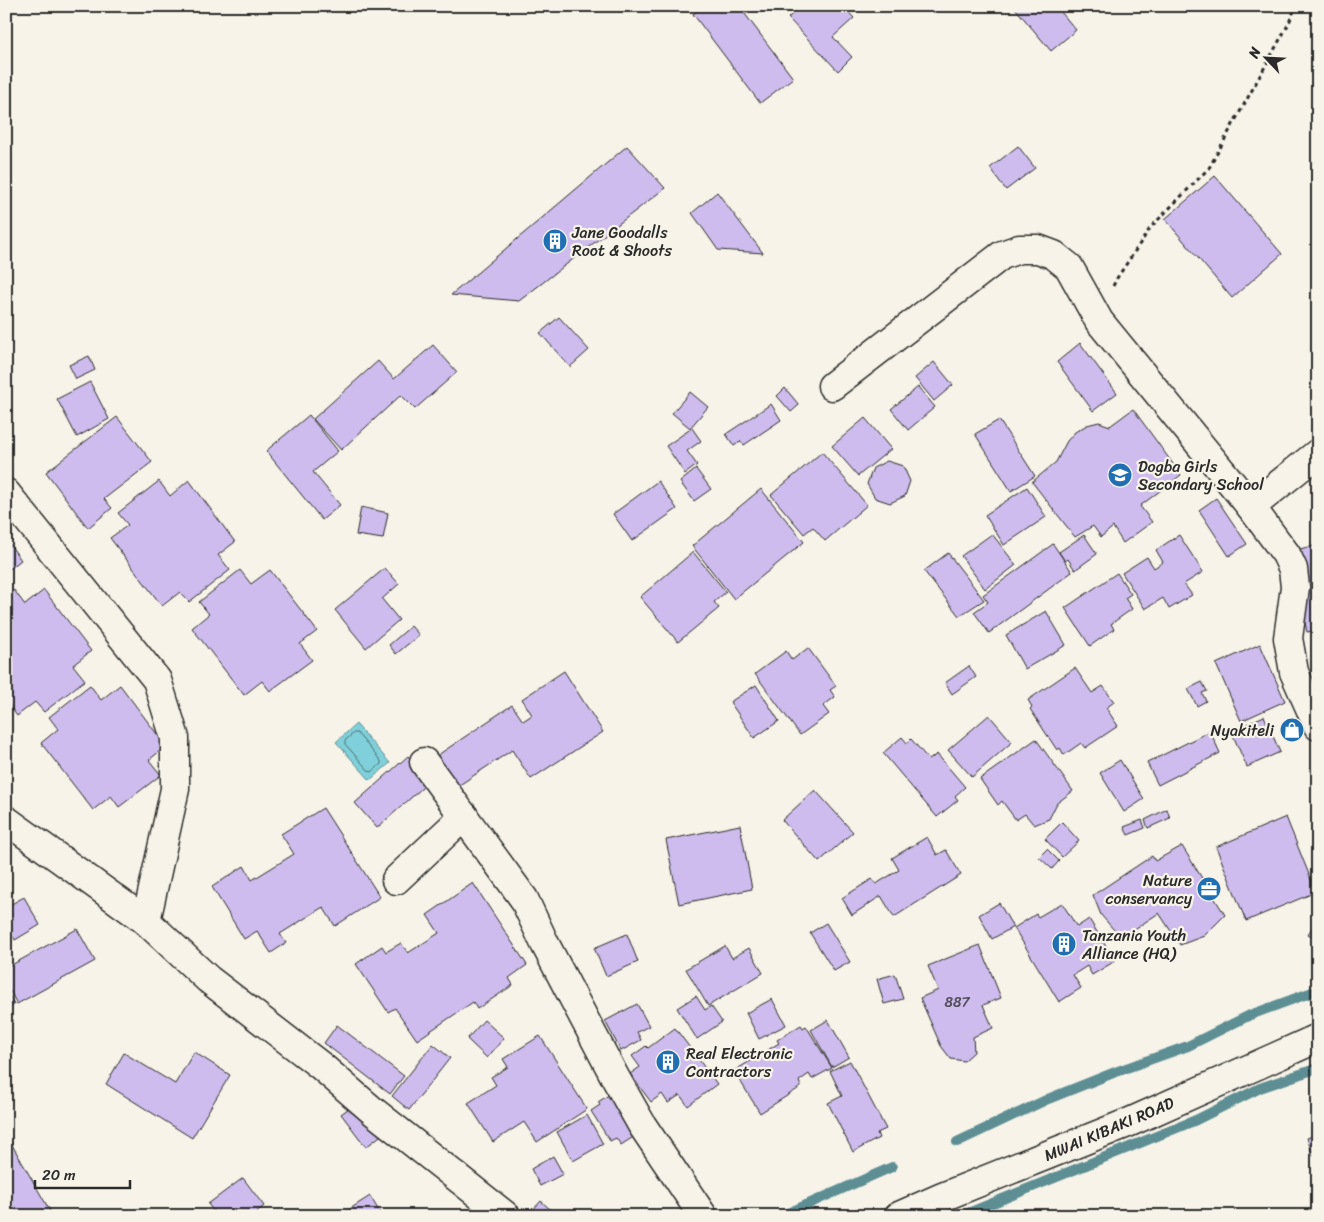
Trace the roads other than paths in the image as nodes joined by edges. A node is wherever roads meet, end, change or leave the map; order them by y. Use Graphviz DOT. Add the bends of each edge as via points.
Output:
graph roads {
  1 [pos="832,386"];
  2 [pos="1318,453"];
  3 [pos="6,493"];
  4 [pos="1251,507"];
  5 [pos="1318,726"];
  6 [pos="424,762"];
  7 [pos="464,816"];
  8 [pos="6,820"];
  9 [pos="396,880"];
  10 [pos="146,921"];
  11 [pos="1318,1038"];
  12 [pos="506,1216"];
  13 [pos="703,1216"];
  14 [pos="900,1216"];
  1 -- 4 [label="street" via="1002,255 1019,249 1038,249 1054,255 1069,267 1099,321"];
  2 -- 4 [label="street"];
  3 -- 10 [label="street" via="157,680 175,738 175,789"];
  4 -- 5 [label="street" via="1286,554 1293,569 1296,587 1288,638 1294,672"];
  6 -- 7 [label="street"];
  7 -- 9 [label="street"];
  7 -- 13 [label="street" via="524,899 616,1079 642,1125"];
  8 -- 10 [label="street"];
  10 -- 12 [label="street" via="208,979"];
  11 -- 14 [label="street, MWAI KIBAKI ROAD" via="1130,1122"];
}
